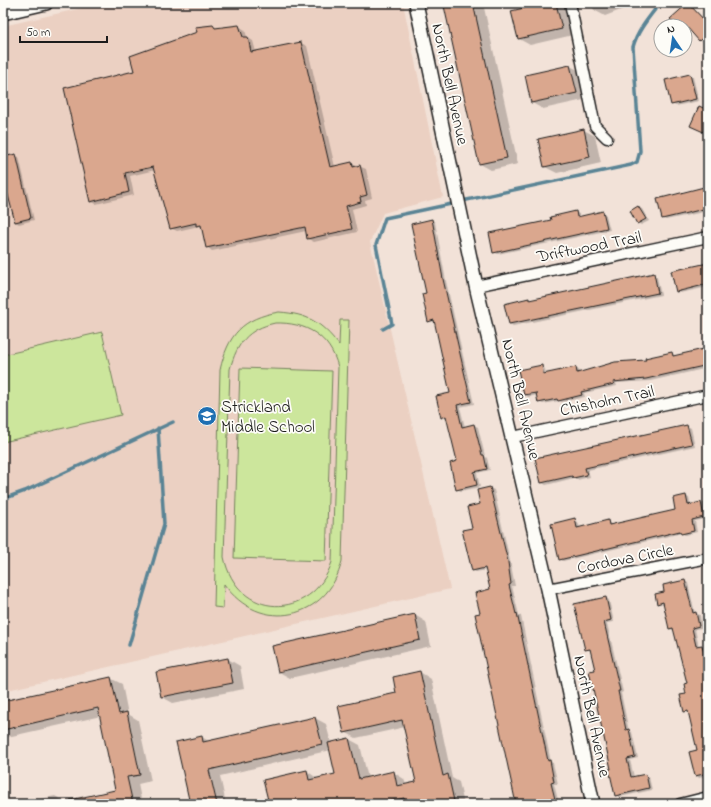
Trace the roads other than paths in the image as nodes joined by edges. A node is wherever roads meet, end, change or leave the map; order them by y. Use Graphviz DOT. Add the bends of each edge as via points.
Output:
graph roads {
  1 [pos="46,3"];
  2 [pos="416,3"];
  3 [pos="570,3"];
  4 [pos="3,13"];
  5 [pos="607,138"];
  6 [pos="708,237"];
  7 [pos="476,286"];
  8 [pos="708,395"];
  9 [pos="512,437"];
  10 [pos="708,558"];
  11 [pos="548,589"];
  12 [pos="708,798"];
  13 [pos="593,804"];
  14 [pos="680,804"];
  1 -- 4 [label="street"];
  2 -- 7 [label="street, North Bell Avenue"];
  3 -- 5 [label="street" via="595,126"];
  6 -- 7 [label="street, Driftwood Trail"];
  7 -- 9 [label="street, North Bell Avenue"];
  8 -- 9 [label="street, Chisholm Trail"];
  9 -- 11 [label="street, North Bell Avenue"];
  10 -- 11 [label="street, Cordova Circle"];
  11 -- 13 [label="street, North Bell Avenue"];
  12 -- 14 [label="street"];
}
